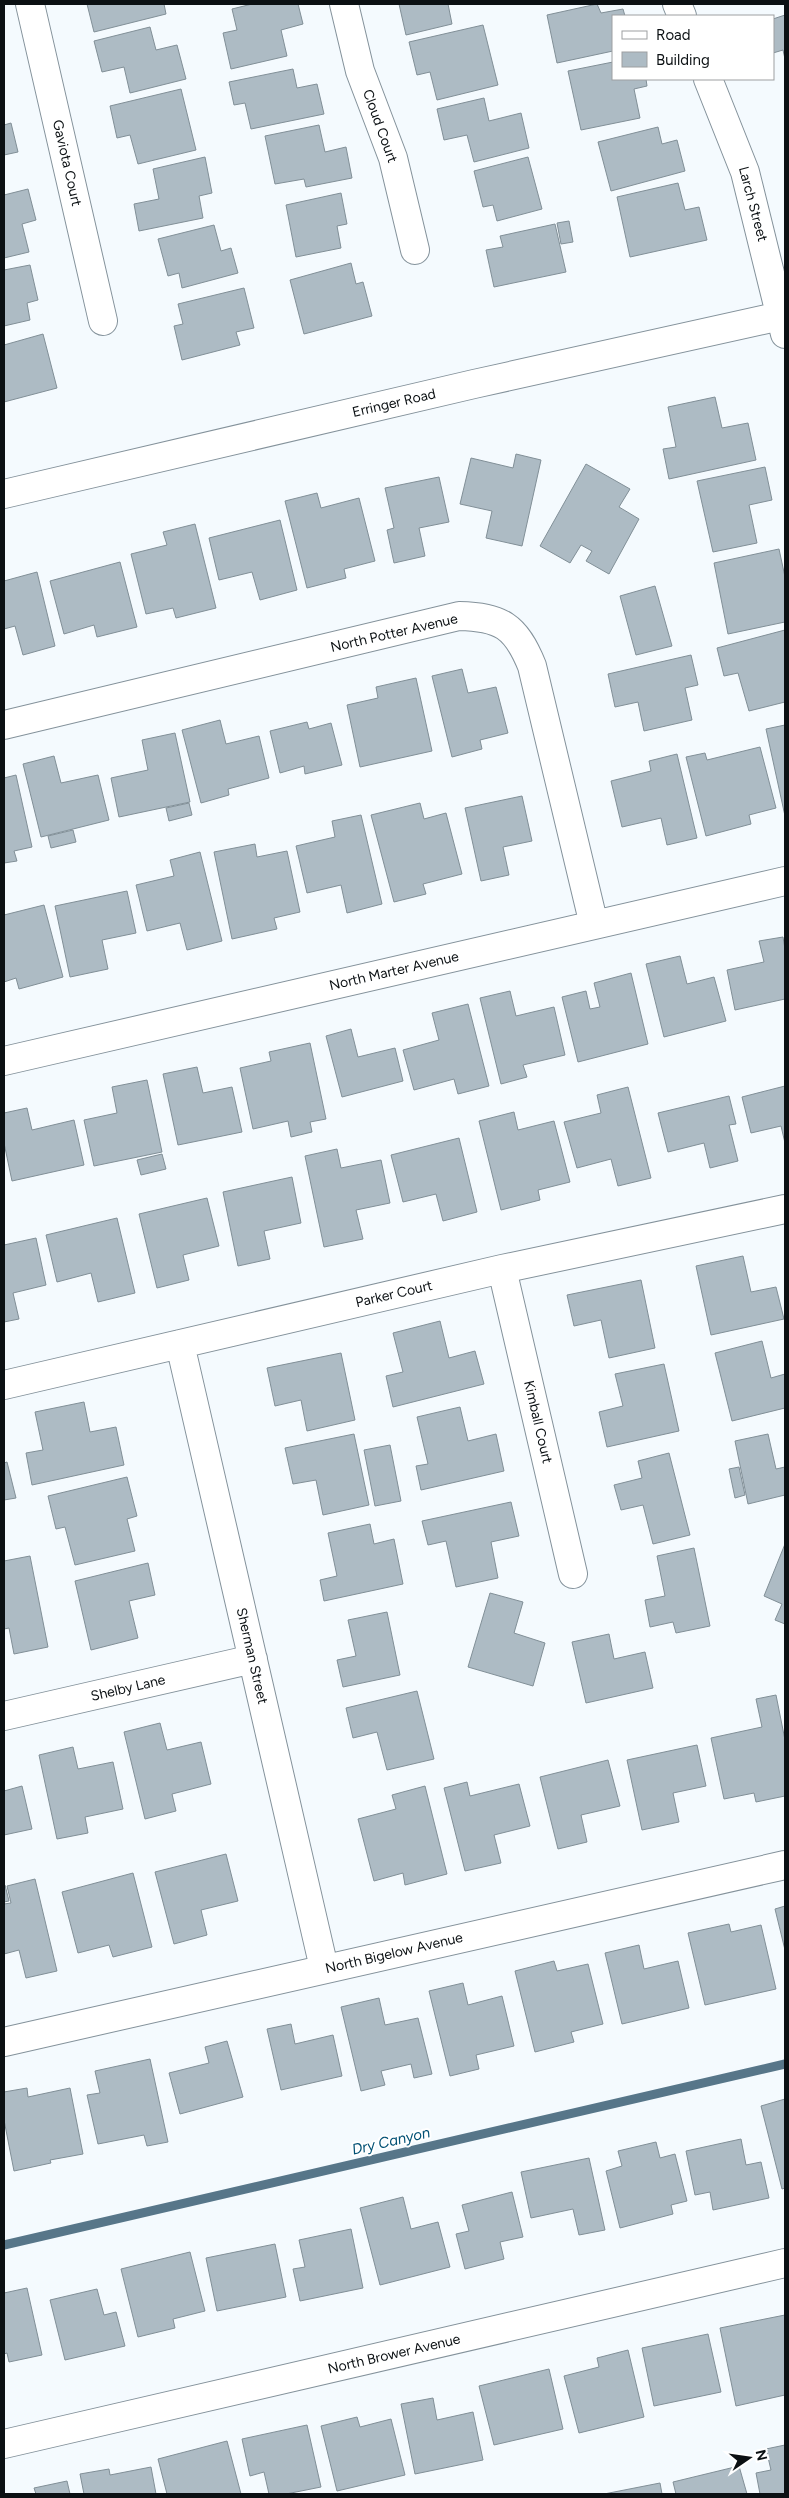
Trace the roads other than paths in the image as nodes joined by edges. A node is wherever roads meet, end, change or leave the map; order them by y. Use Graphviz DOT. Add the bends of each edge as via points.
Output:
graph roads {
  1 [pos="30,4"];
  2 [pos="344,4"];
  3 [pos="708,80"];
  4 [pos="415,250"];
  5 [pos="104,321"];
  6 [pos="784,322"];
  7 [pos="4,494"];
  8 [pos="4,725"];
  9 [pos="785,880"];
  10 [pos="594,925"];
  11 [pos="4,1061"];
  12 [pos="785,1209"];
  13 [pos="502,1269"];
  14 [pos="180,1344"];
  15 [pos="4,1385"];
  16 [pos="573,1574"];
  17 [pos="253,1659"];
  18 [pos="4,1716"];
  19 [pos="785,1865"];
  20 [pos="324,1968"];
  21 [pos="4,2042"];
  22 [pos="785,2263"];
  23 [pos="4,2444"];
  1 -- 5 [label="street, Gaviota Court"];
  2 -- 4 [label="street, Cloud Court" via="360,71 393,158"];
  3 -- 6 [label="street, Larch Street" via="745,172"];
  6 -- 7 [label="street, Erringer Road" via="474,384"];
  8 -- 10 [label="street, North Potter Avenue" via="459,616 483,616 506,626 523,643 532,666"];
  9 -- 10 [label="street, North Marter Avenue"];
  10 -- 11 [label="street, North Marter Avenue"];
  12 -- 13 [label="street, Parker Court"];
  13 -- 14 [label="street, Parker Court"];
  13 -- 16 [label="street, Kimball Court"];
  14 -- 15 [label="street, Parker Court"];
  14 -- 17 [label="street, Sherman Street"];
  17 -- 18 [label="street, Shelby Lane"];
  17 -- 20 [label="street, Sherman Street"];
  19 -- 20 [label="street, North Bigelow Avenue"];
  20 -- 21 [label="street, North Bigelow Avenue"];
  22 -- 23 [label="street, North Brower Avenue"];
}
